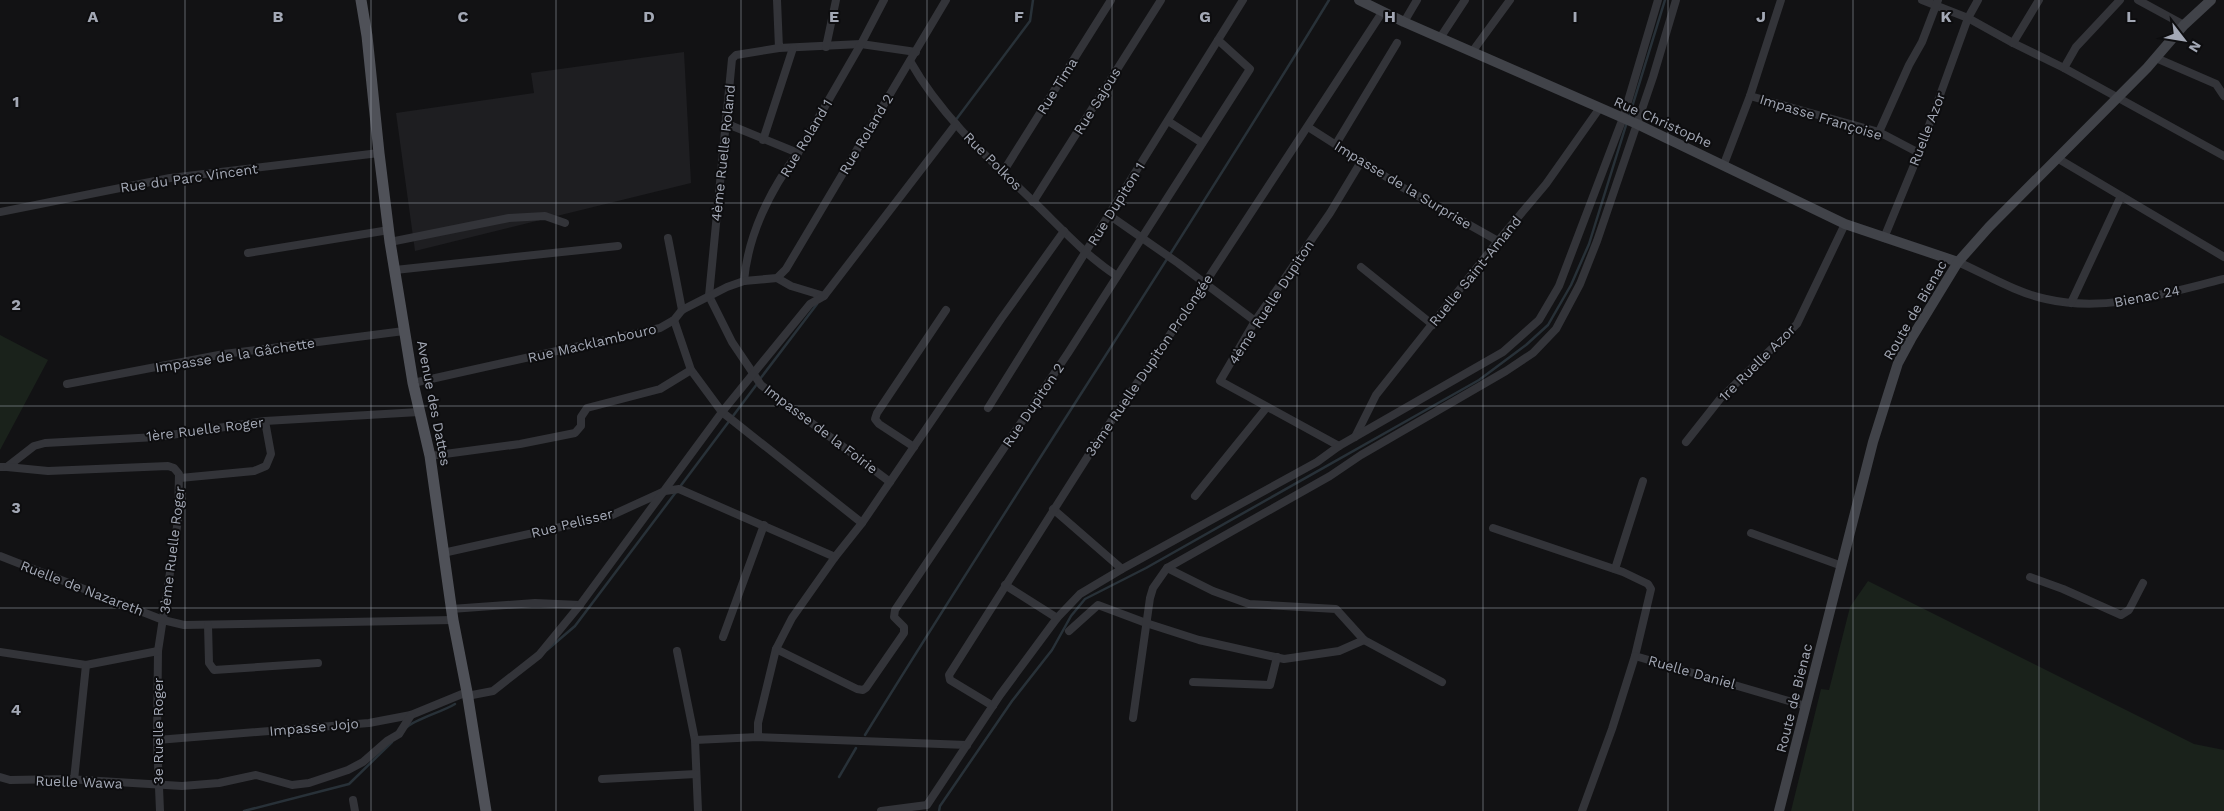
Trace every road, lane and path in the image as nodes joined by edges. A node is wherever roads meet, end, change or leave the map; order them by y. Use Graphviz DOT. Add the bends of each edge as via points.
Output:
graph roads {
  1 [pos="361,0"];
  2 [pos="777,0"];
  3 [pos="836,0"];
  4 [pos="884,0"];
  5 [pos="946,0"];
  6 [pos="1111,0"];
  7 [pos="1161,0"];
  8 [pos="1243,0"];
  9 [pos="1359,0"];
  10 [pos="1417,0"];
  11 [pos="1466,0"];
  12 [pos="1510,0"];
  13 [pos="1658,0"];
  14 [pos="1676,0"];
  15 [pos="1781,0"];
  16 [pos="1922,0"];
  17 [pos="1978,0"];
  18 [pos="2039,0"];
  19 [pos="2120,0"];
  20 [pos="2138,0"];
  21 [pos="2211,0"];
  22 [pos="1936,3"];
  23 [pos="1383,12"];
  24 [pos="1968,18"];
  25 [pos="1404,22"];
  26 [pos="2184,26"];
  27 [pos="1440,38"];
  28 [pos="1218,40"];
  29 [pos="1397,43"];
  30 [pos="2013,43"];
  31 [pos="862,44"];
  32 [pos="826,47"];
  33 [pos="779,48"];
  34 [pos="793,48"];
  35 [pos="916,52"];
  36 [pos="1472,52"];
  37 [pos="2156,58"];
  38 [pos="910,61"];
  39 [pos="2064,68"];
  40 [pos="1750,96"];
  41 [pos="2224,96"];
  42 [pos="2117,97"];
  43 [pos="1599,109"];
  44 [pos="1623,118"];
  45 [pos="1168,121"];
  46 [pos="954,122"];
  47 [pos="725,123"];
  48 [pos="1637,124"];
  49 [pos="1308,127"];
  50 [pos="1879,132"];
  51 [pos="763,140"];
  52 [pos="1202,143"];
  53 [pos="1336,144"];
  54 [pos="798,152"];
  55 [pos="379,153"];
  56 [pos="1919,153"];
  57 [pos="2224,156"];
  58 [pos="2057,158"];
  59 [pos="1362,160"];
  60 [pos="1724,164"];
  61 [pos="1003,172"];
  62 [pos="2122,196"];
  63 [pos="1033,202"];
  64 [pos="0,212"];
  65 [pos="1109,215"];
  66 [pos="564,223"];
  67 [pos="1845,224"];
  68 [pos="1064,231"];
  69 [pos="389,236"];
  70 [pos="1142,237"];
  71 [pos="668,238"];
  72 [pos="1884,238"];
  73 [pos="1498,241"];
  74 [pos="618,246"];
  75 [pos="1085,252"];
  76 [pos="248,253"];
  77 [pos="2224,257"];
  78 [pos="1958,262"];
  79 [pos="1361,267"];
  80 [pos="395,270"];
  81 [pos="1117,276"];
  82 [pos="777,278"];
  83 [pos="2224,279"];
  84 [pos="744,281"];
  85 [pos="1205,283"];
  86 [pos="709,296"];
  87 [pos="824,296"];
  88 [pos="2072,303"];
  89 [pos="682,310"];
  90 [pos="946,310"];
  91 [pos="674,320"];
  92 [pos="1255,321"];
  93 [pos="1433,324"];
  94 [pos="404,331"];
  95 [pos="691,370"];
  96 [pos="752,375"];
  97 [pos="413,383"];
  98 [pos="67,384"];
  99 [pos="1267,407"];
  100 [pos="988,408"];
  101 [pos="419,412"];
  102 [pos="722,412"];
  103 [pos="265,421"];
  104 [pos="1356,436"];
  105 [pos="1686,442"];
  106 [pos="1339,446"];
  107 [pos="914,448"];
  108 [pos="430,456"];
  109 [pos="4,467"];
  110 [pos="180,478"];
  111 [pos="1643,481"];
  112 [pos="890,482"];
  113 [pos="665,491"];
  114 [pos="1195,496"];
  115 [pos="1052,509"];
  116 [pos="862,524"];
  117 [pos="764,526"];
  118 [pos="1493,528"];
  119 [pos="1751,533"];
  120 [pos="443,553"];
  121 [pos="0,556"];
  122 [pos="835,557"];
  123 [pos="1842,566"];
  124 [pos="1167,568"];
  125 [pos="1122,569"];
  126 [pos="1615,570"];
  127 [pos="2030,577"];
  128 [pos="2143,583"];
  129 [pos="1005,585"];
  130 [pos="580,605"];
  131 [pos="452,614"];
  132 [pos="1057,618"];
  133 [pos="163,620"];
  134 [pos="1146,623"];
  135 [pos="208,625"];
  136 [pos="1070,631"];
  137 [pos="723,638"];
  138 [pos="1364,640"];
  139 [pos="776,649"];
  140 [pos="158,651"];
  141 [pos="677,651"];
  142 [pos="0,652"];
  143 [pos="1635,656"];
  144 [pos="1277,657"];
  145 [pos="318,663"];
  146 [pos="86,665"];
  147 [pos="1194,682"];
  148 [pos="1442,682"];
  149 [pos="467,694"];
  150 [pos="993,706"];
  151 [pos="1806,706"];
  152 [pos="412,715"];
  153 [pos="1132,718"];
  154 [pos="758,737"];
  155 [pos="157,740"];
  156 [pos="695,740"];
  157 [pos="967,745"];
  158 [pos="696,774"];
  159 [pos="0,777"];
  160 [pos="602,779"];
  161 [pos="74,780"];
  162 [pos="158,786"];
  163 [pos="353,800"];
  164 [pos="160,811"];
  165 [pos="355,811"];
  166 [pos="486,811"];
  167 [pos="698,811"];
  168 [pos="881,811"];
  169 [pos="1582,811"];
  170 [pos="1779,811"];
  1 -- 55 [label="main road, Avenue des Dattes" via="368,36"];
  2 -- 33 [label="street"];
  3 -- 32 [label="street"];
  4 -- 31 [label="street, Rue Roland 1"];
  5 -- 35 [label="street, Rue Roland 2"];
  6 -- 61 [label="street, Rue Tima"];
  7 -- 63 [label="street, Rue Sajous"];
  8 -- 28 [label="street, Rue Dupiton 1"];
  9 -- 23 [label="main road, Rue Christophe"];
  10 -- 25 [label="street"];
  11 -- 27 [label="street"];
  12 -- 36 [label="street"];
  13 -- 44 [label="street"];
  14 -- 48 [label="street"];
  15 -- 40 [label="street"];
  16 -- 22 [label="street"];
  17 -- 24 [label="street, Ruelle Azor"];
  18 -- 30 [label="street"];
  19 -- 39 [label="street" via="2076,47"];
  20 -- 26 [label="street"];
  21 -- 26 [label="main road, Route de Bienac"];
  22 -- 24 [label="street"];
  22 -- 50 [label="street" via="1922,42"];
  23 -- 25 [label="main road, Rue Christophe"];
  23 -- 49 [label="street, 3ème Ruelle Dupiton Prolongée"];
  24 -- 30 [label="street"];
  24 -- 56 [label="street, Ruelle Azor"];
  25 -- 27 [label="main road, Rue Christophe"];
  26 -- 37 [label="main road, Route de Bienac"];
  27 -- 36 [label="main road, Rue Christophe"];
  28 -- 45 [label="street, Rue Dupiton 1"];
  28 -- 52 [label="street, Rue Dupiton 2" via="1250,69"];
  29 -- 53 [label="street"];
  30 -- 39 [label="street"];
  31 -- 32 [label="street"];
  31 -- 35 [label="street"];
  31 -- 54 [label="street, Rue Roland 1"];
  32 -- 34 [label="street"];
  33 -- 34 [label="street"];
  33 -- 47 [label="street, 4ème Ruelle Roland" via="734,56"];
  34 -- 51 [label="street"];
  35 -- 38 [label="street, Rue Roland 2"];
  36 -- 43 [label="main road, Rue Christophe"];
  37 -- 41 [label="street" via="2216,84"];
  37 -- 42 [label="main road, Route de Bienac"];
  38 -- 46 [label="street, Rue Polkos"];
  38 -- 82 [label="street, Rue Roland 2" via="786,269"];
  39 -- 42 [label="street"];
  40 -- 50 [label="street, Impasse Françoise"];
  40 -- 60 [label="street"];
  42 -- 57 [label="street"];
  42 -- 58 [label="main road, Route de Bienac"];
  43 -- 44 [label="main road, Rue Christophe"];
  43 -- 73 [label="street, Ruelle Saint-Amand" via="1546,184"];
  44 -- 48 [label="main road, Rue Christophe"];
  44 -- 104 [label="street" via="1559,286 1539,320 1504,352"];
  45 -- 52 [label="street"];
  45 -- 65 [label="street, Rue Dupiton 1"];
  46 -- 61 [label="street, Rue Polkos"];
  46 -- 87 [label="street, Impasse Jojo"];
  47 -- 51 [label="street"];
  47 -- 86 [label="street, 4ème Ruelle Roland"];
  48 -- 60 [label="main road, Rue Christophe"];
  48 -- 124 [label="street" via="1598,241 1580,284 1556,328 1533,352 1475,390"];
  49 -- 53 [label="street, Impasse de la Surprise"];
  49 -- 85 [label="street, 3ème Ruelle Dupiton Prolongée"];
  50 -- 56 [label="street, Impasse Françoise"];
  51 -- 54 [label="street"];
  52 -- 70 [label="street, Rue Dupiton 2"];
  53 -- 59 [label="street, Impasse de la Surprise"];
  54 -- 84 [label="street, Rue Roland 1" via="753,233"];
  55 -- 64 [label="street, Rue du Parc Vincent" via="170,178"];
  55 -- 69 [label="main road, Avenue des Dattes"];
  56 -- 72 [label="street, Ruelle Azor"];
  58 -- 62 [label="street"];
  58 -- 78 [label="main road, Route de Bienac"];
  59 -- 73 [label="street, Impasse de la Surprise" via="1402,187"];
  59 -- 92 [label="street, 4ème Ruelle Dupiton" via="1330,213"];
  60 -- 67 [label="main road, Rue Christophe"];
  61 -- 63 [label="street, Rue Polkos"];
  62 -- 77 [label="street"];
  62 -- 88 [label="street"];
  63 -- 68 [label="street, Rue Polkos"];
  65 -- 70 [label="street"];
  65 -- 75 [label="street, Rue Dupiton 1"];
  66 -- 69 [label="street" via="545,216 509,218"];
  67 -- 72 [label="main road, Rue Christophe"];
  67 -- 105 [label="street, 1re Ruelle Azor" via="1796,324 1720,399"];
  68 -- 75 [label="street, Rue Polkos"];
  68 -- 107 [label="street"];
  69 -- 76 [label="street"];
  69 -- 80 [label="main road, Avenue des Dattes"];
  70 -- 81 [label="street, Rue Dupiton 2"];
  70 -- 85 [label="street"];
  71 -- 89 [label="street"];
  72 -- 78 [label="main road, Rue Christophe"];
  73 -- 93 [label="street, Ruelle Saint-Amand"];
  74 -- 80 [label="street"];
  75 -- 81 [label="street, Rue Polkos"];
  75 -- 100 [label="street, Rue Dupiton 1"];
  78 -- 88 [label="street, Bienac 24" via="2044,299"];
  78 -- 123 [label="main road, Route de Bienac" via="1898,363 1872,442"];
  79 -- 93 [label="street"];
  80 -- 94 [label="main road, Avenue des Dattes"];
  81 -- 139 [label="street, Rue Dupiton 2" via="895,610 894,617 904,628 904,633 866,688 857,689"];
  82 -- 84 [label="street, Rue Macklambouro"];
  82 -- 87 [label="street" via="790,286"];
  83 -- 88 [label="street, Bienac 24" via="2113,304"];
  84 -- 86 [label="street, Rue Macklambouro"];
  85 -- 92 [label="street"];
  85 -- 115 [label="street, 3ème Ruelle Dupiton Prolongée"];
  86 -- 89 [label="street, Rue Macklambouro"];
  86 -- 96 [label="street, Impasse de la Foirie"];
  87 -- 96 [label="street, Impasse Jojo" via="810,304"];
  89 -- 91 [label="street, Rue Macklambouro"];
  90 -- 107 [label="street" via="875,419"];
  91 -- 95 [label="street"];
  91 -- 97 [label="street, Rue Macklambouro" via="660,328"];
  92 -- 99 [label="street, 4ème Ruelle Dupiton" via="1220,381"];
  93 -- 104 [label="street, Ruelle Saint-Amand" via="1376,395"];
  94 -- 97 [label="main road, Avenue des Dattes"];
  94 -- 98 [label="street, Impasse de la Gâchette" via="224,354"];
  95 -- 102 [label="street"];
  95 -- 108 [label="street" via="660,389 588,408 575,433"];
  96 -- 102 [label="street, Impasse Jojo"];
  96 -- 112 [label="street, Impasse de la Foirie"];
  97 -- 101 [label="main road, Avenue des Dattes"];
  99 -- 106 [label="street, 4ème Ruelle Dupiton"];
  99 -- 114 [label="street"];
  101 -- 103 [label="street, 1ère Ruelle Roger"];
  101 -- 108 [label="main road, Avenue des Dattes"];
  102 -- 113 [label="street, Impasse Jojo"];
  102 -- 116 [label="street"];
  103 -- 109 [label="street, 1ère Ruelle Roger" via="157,437 45,443 34,446"];
  103 -- 110 [label="street" via="270,454 266,466 254,471"];
  104 -- 106 [label="street"];
  106 -- 125 [label="street" via="1317,462"];
  107 -- 112 [label="street"];
  108 -- 120 [label="main road, Avenue des Dattes"];
  109 -- 110 [label="street, 3ème Ruelle Roger" via="48,471 168,466 177,470"];
  110 -- 133 [label="street, 3ème Ruelle Roger" via="175,546"];
  111 -- 126 [label="street"];
  112 -- 116 [label="street"];
  113 -- 117 [label="street, Rue Pelisser" via="679,489"];
  113 -- 120 [label="street, Rue Pelisser" via="610,516"];
  113 -- 130 [label="street, Impasse Jojo"];
  115 -- 125 [label="street"];
  115 -- 129 [label="street, 3ème Ruelle Dupiton Prolongée"];
  116 -- 122 [label="street"];
  117 -- 122 [label="street, Rue Pelisser"];
  117 -- 137 [label="street"];
  118 -- 126 [label="street, Ruelle Daniel"];
  119 -- 123 [label="street"];
  120 -- 131 [label="main road, Avenue des Dattes"];
  121 -- 133 [label="street, Ruelle de Nazareth"];
  122 -- 139 [label="street" via="792,618"];
  123 -- 151 [label="main road, Route de Bienac"];
  124 -- 134 [label="street" via="1153,588"];
  124 -- 138 [label="street" via="1213,591 1249,604 1336,609"];
  125 -- 132 [label="street" via="1080,594"];
  126 -- 143 [label="street, Ruelle Daniel" via="1642,580 1651,589"];
  127 -- 128 [label="street" via="2121,615 2128,610"];
  129 -- 132 [label="street"];
  129 -- 150 [label="street, 3ème Ruelle Dupiton Prolongée" via="949,675 950,680"];
  130 -- 131 [label="street, Ruelle de Nazareth" via="535,603"];
  130 -- 149 [label="street, Impasse Jojo" via="539,656 493,691"];
  131 -- 135 [label="street, Ruelle de Nazareth"];
  131 -- 149 [label="main road, Avenue des Dattes"];
  132 -- 150 [label="street"];
  133 -- 135 [label="street, Ruelle de Nazareth"];
  133 -- 140 [label="street, 3ème Ruelle Roger"];
  134 -- 136 [label="street" via="1098,605"];
  134 -- 144 [label="street" via="1199,640"];
  134 -- 153 [label="street"];
  135 -- 145 [label="street" via="210,663 214,670"];
  138 -- 144 [label="street" via="1339,652 1284,659"];
  138 -- 148 [label="street"];
  139 -- 154 [label="street" via="758,724"];
  140 -- 146 [label="street"];
  140 -- 155 [label="street, 3e Ruelle Roger"];
  141 -- 156 [label="street"];
  142 -- 146 [label="street"];
  143 -- 151 [label="street, Ruelle Daniel"];
  143 -- 169 [label="street"];
  144 -- 147 [label="street" via="1270,685"];
  146 -- 161 [label="street"];
  149 -- 152 [label="street, Impasse Jojo"];
  149 -- 166 [label="main road, Avenue des Dattes"];
  150 -- 157 [label="street"];
  151 -- 170 [label="main road, Route de Bienac"];
  152 -- 155 [label="street, Impasse Jojo" via="369,723"];
  152 -- 162 [label="street, Ruelle Wawa" via="401,732 363,762 310,783 292,785 256,775 219,783"];
  154 -- 156 [label="street"];
  154 -- 157 [label="street"];
  155 -- 162 [label="street, 3e Ruelle Roger"];
  156 -- 158 [label="street"];
  157 -- 168 [label="street" via="927,805"];
  158 -- 160 [label="street"];
  158 -- 167 [label="street"];
  159 -- 161 [label="street, Ruelle Wawa" via="10,780"];
  161 -- 162 [label="street, Ruelle Wawa"];
  162 -- 164 [label="street, 3e Ruelle Roger"];
  163 -- 165 [label="street"];
}
